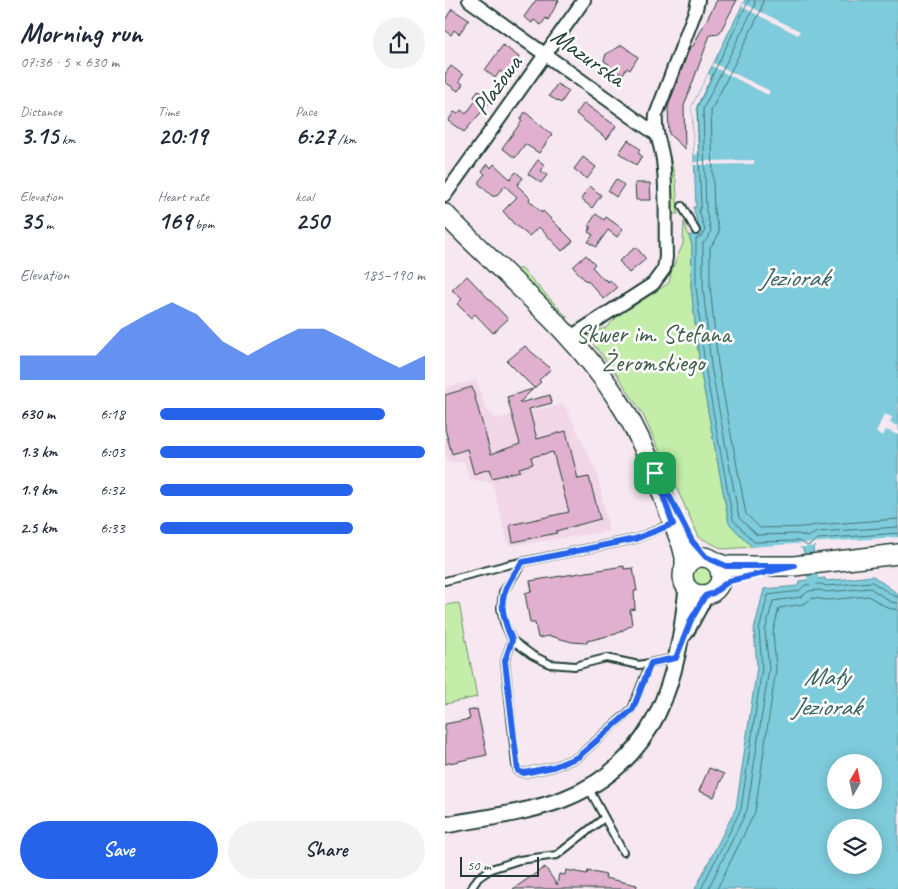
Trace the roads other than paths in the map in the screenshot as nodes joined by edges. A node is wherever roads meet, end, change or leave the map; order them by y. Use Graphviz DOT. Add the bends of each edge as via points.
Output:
graph roads {
  1 [pos="469,0"];
  2 [pos="584,0"];
  3 [pos="698,0"];
  4 [pos="546,55"];
  5 [pos="656,134"];
  6 [pos="445,195"];
  7 [pos="683,206"];
  8 [pos="445,214"];
  9 [pos="696,232"];
  10 [pos="569,338"];
  11 [pos="655,473"];
  12 [pos="673,524"];
  13 [pos="898,554"];
  14 [pos="711,560"];
  15 [pos="523,562"];
  16 [pos="794,566"];
  17 [pos="685,568"];
  18 [pos="445,581"];
  19 [pos="687,588"];
  20 [pos="712,591"];
  21 [pos="512,640"];
  22 [pos="677,654"];
  23 [pos="653,663"];
  24 [pos="588,787"];
  25 [pos="604,818"];
  26 [pos="445,825"];
  27 [pos="623,852"];
  28 [pos="471,889"];
  1 -- 4 [label="street, Mazurska"];
  2 -- 4 [label="street, Plażowa"];
  3 -- 5 [label="street" via="658,107"];
  4 -- 5 [label="street, Mazurska"];
  4 -- 6 [label="street, Plażowa"];
  5 -- 10 [label="street" via="664,167 664,269 653,284"];
  7 -- 9 [label="lane"];
  8 -- 10 [label="main road"];
  10 -- 11 [label="main road" via="619,400"];
  11 -- 12 [label="main road"];
  11 -- 14 [label="main road" via="692,541"];
  12 -- 15 [label="lane" via="635,539"];
  12 -- 17 [label="main road" via="685,557"];
  13 -- 16 [label="main road"];
  14 -- 16 [label="main road" via="726,566"];
  14 -- 17 [label="main road" via="693,559"];
  14 -- 20 [label="main road" via="722,575"];
  15 -- 18 [label="lane"];
  15 -- 21 [label="lane" via="503,592 501,608"];
  16 -- 20 [label="main road" via="729,581"];
  17 -- 19 [label="main road" via="683,576"];
  19 -- 20 [label="main road" via="697,595"];
  19 -- 22 [label="street"];
  20 -- 22 [label="street" via="691,620"];
  21 -- 23 [label="lane" via="550,664 575,666 606,658 631,664"];
  21 -- 23 [label="lane" via="505,661 516,765 518,771 524,773 578,757 633,709"];
  22 -- 23 [label="lane"];
  22 -- 24 [label="street" via="655,723 633,753"];
  24 -- 25 [label="lane"];
  24 -- 26 [label="street" via="550,804"];
  25 -- 27 [label="lane"];
  25 -- 28 [label="lane" via="557,855 519,860 491,869 477,878"];
}
